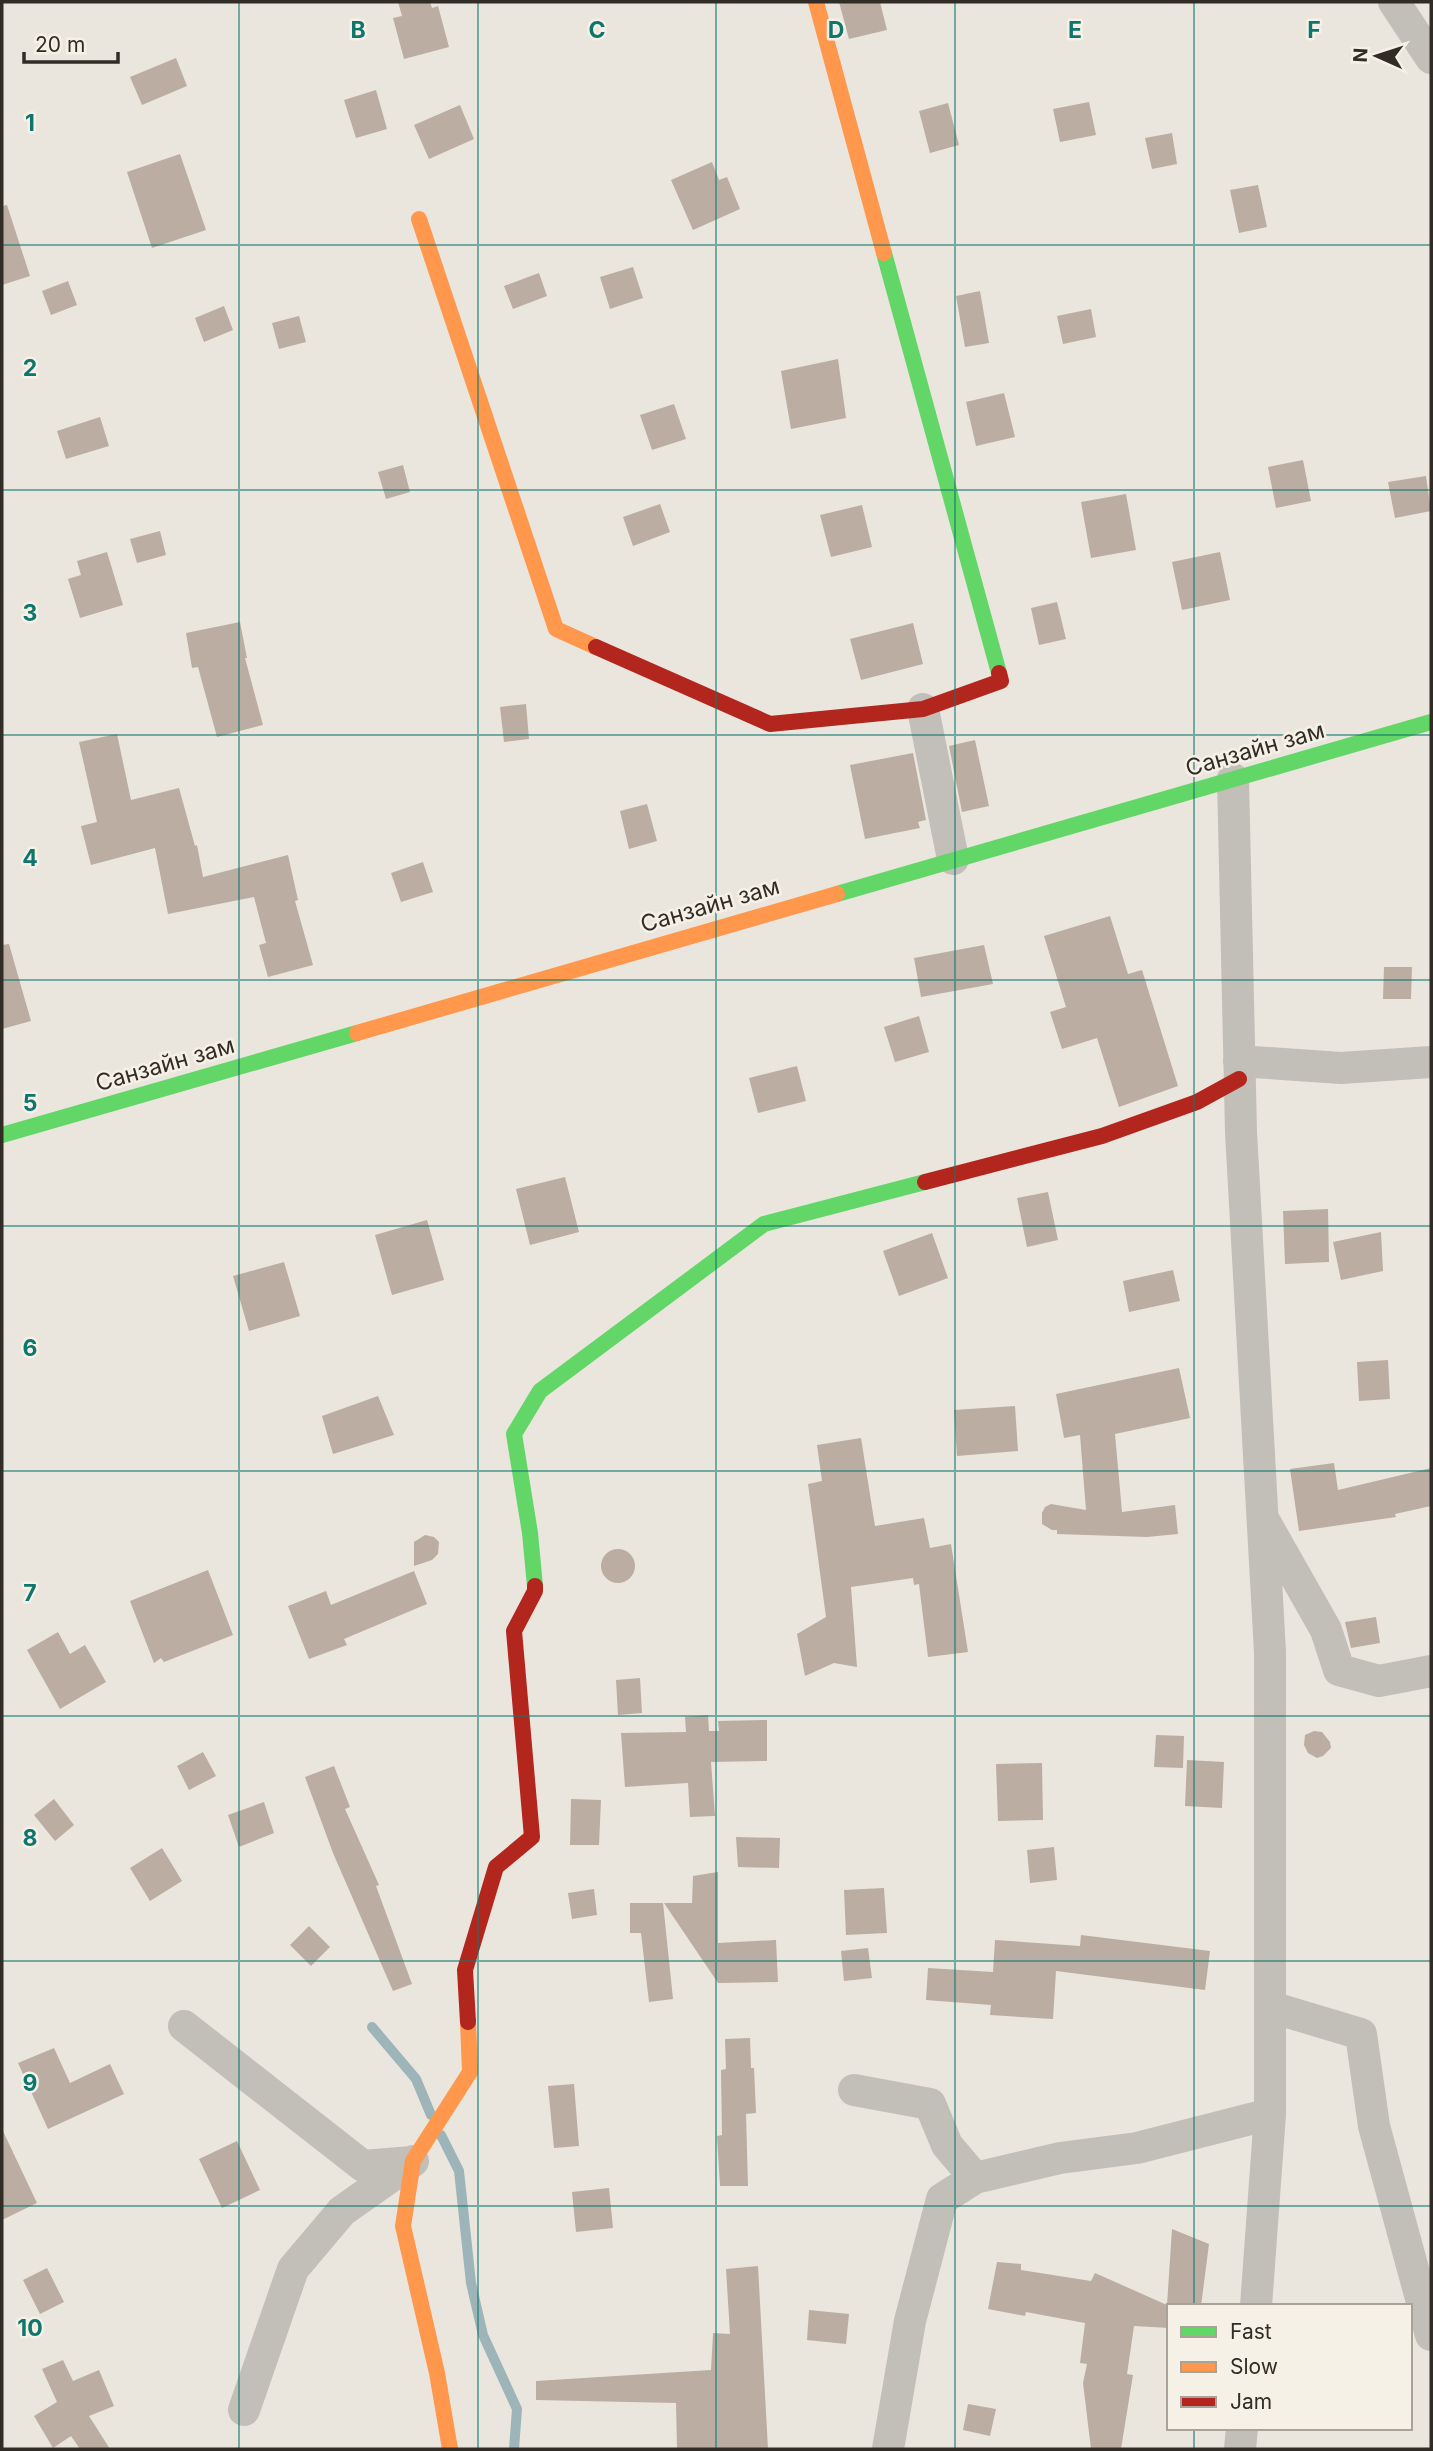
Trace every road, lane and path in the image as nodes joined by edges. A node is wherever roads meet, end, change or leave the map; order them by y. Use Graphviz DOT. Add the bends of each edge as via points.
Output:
graph roads {
  1 [pos="816,2"];
  2 [pos="1394,2"];
  3 [pos="1431,58"];
  4 [pos="419,219"];
  5 [pos="923,709"];
  6 [pos="1431,722"];
  7 [pos="1233,779"];
  8 [pos="953,859"];
  9 [pos="1431,1062"];
  10 [pos="1239,1070"];
  11 [pos="2,1135"];
  12 [pos="1262,1518"];
  13 [pos="1431,1671"];
  14 [pos="1271,2007"];
  15 [pos="184,2025"];
  16 [pos="854,2090"];
  17 [pos="1269,2114"];
  18 [pos="413,2161"];
  19 [pos="975,2178"];
  20 [pos="1256,2304"];
  21 [pos="1431,2335"];
  22 [pos="244,2410"];
  23 [pos="1242,2430"];
  24 [pos="450,2449"];
  25 [pos="888,2449"];
  26 [pos="1240,2449"];
  1 -- 5 [label="street" via="1001,681"];
  2 -- 3 [label="street"];
  4 -- 5 [label="street" via="556,629 770,724"];
  5 -- 8 [label="street"];
  6 -- 7 [label="street, Санзайн зам"];
  7 -- 8 [label="street, Санзайн зам"];
  7 -- 10 [label="street"];
  8 -- 11 [label="street, Санзайн зам"];
  9 -- 10 [label="street"];
  10 -- 12 [label="street"];
  10 -- 18 [label="street" via="1197,1102 1102,1136 764,1224 540,1391 514,1434 535,1591 513,1631 532,1837 496,1867 466,1970 470,2072"];
  12 -- 13 [label="street" via="1326,1630 1339,1670 1379,1681"];
  12 -- 14 [label="street" via="1270,1652"];
  14 -- 17 [label="street"];
  14 -- 21 [label="street" via="1361,2034 1374,2126"];
  15 -- 18 [label="street" via="363,2166"];
  16 -- 19 [label="street" via="930,2105 947,2144"];
  17 -- 19 [label="street" via="1137,2148 1060,2158"];
  17 -- 20 [label="street"];
  18 -- 22 [label="street" via="342,2211 293,2269"];
  18 -- 24 [label="street" via="403,2226 438,2373"];
  19 -- 25 [label="street" via="942,2199 910,2321"];
  23 -- 26 [label="street"];
}
